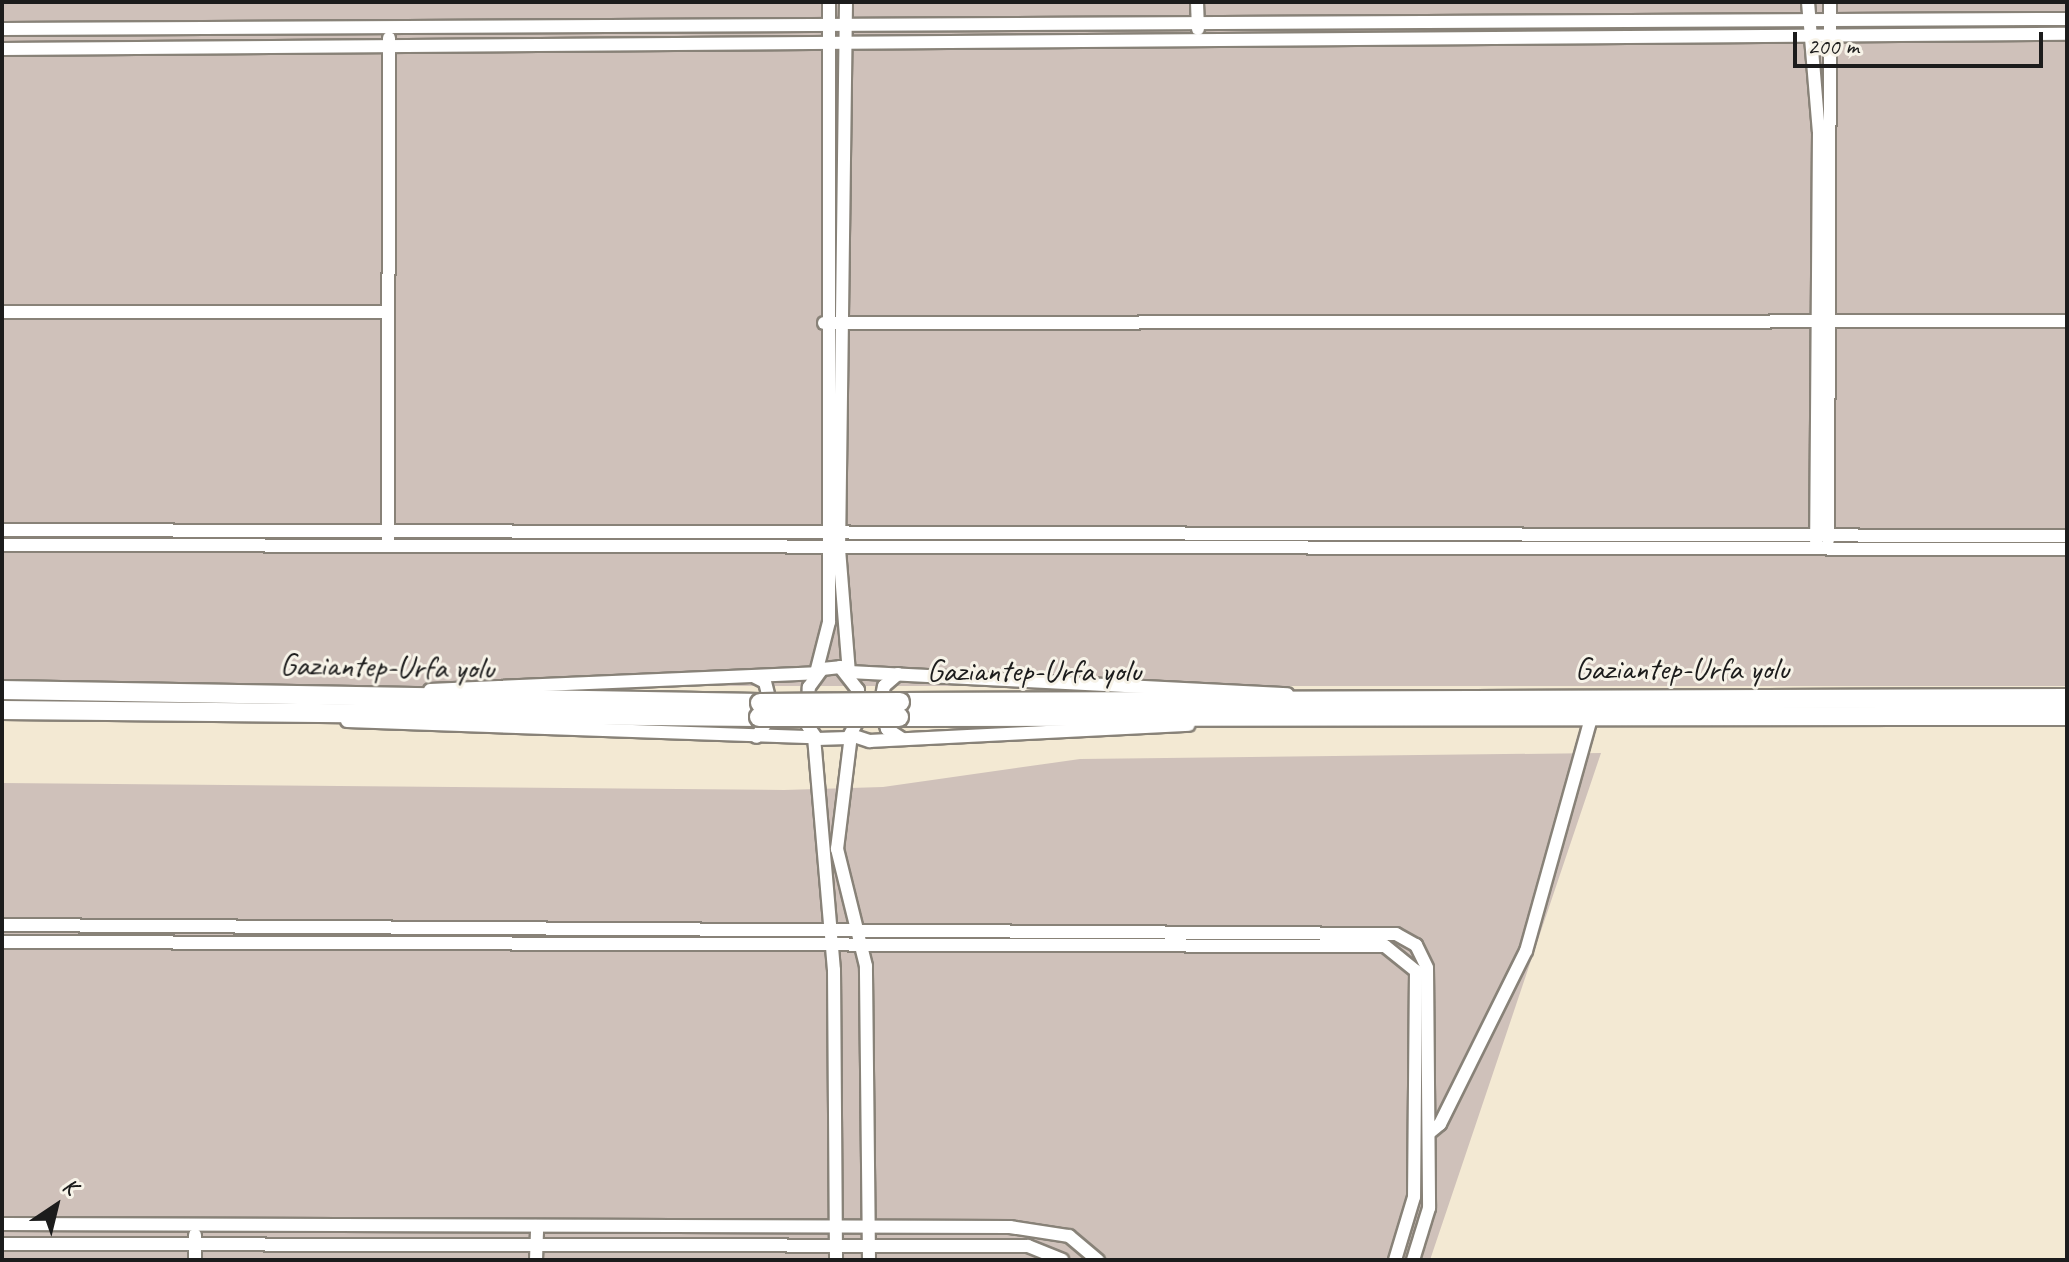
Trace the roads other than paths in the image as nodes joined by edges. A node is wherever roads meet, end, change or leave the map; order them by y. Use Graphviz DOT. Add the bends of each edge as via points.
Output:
graph roads {
  1 [pos="829,2"];
  2 [pos="846,2"];
  3 [pos="1197,2"];
  4 [pos="1808,2"];
  5 [pos="1830,2"];
  6 [pos="1808,19"];
  7 [pos="2067,19"];
  8 [pos="1830,20"];
  9 [pos="1198,22"];
  10 [pos="846,24"];
  11 [pos="829,26"];
  12 [pos="389,27"];
  13 [pos="2,29"];
  14 [pos="2067,34"];
  15 [pos="1832,35"];
  16 [pos="1808,37"];
  17 [pos="829,40"];
  18 [pos="846,40"];
  19 [pos="1199,41"];
  20 [pos="390,43"];
  21 [pos="2,49"];
  22 [pos="2,312"];
  23 [pos="385,312"];
  24 [pos="2067,321"];
  25 [pos="846,322"];
  26 [pos="1824,322"];
  27 [pos="824,323"];
  28 [pos="2,530"];
  29 [pos="833,534"];
  30 [pos="2067,536"];
  31 [pos="388,541"];
  32 [pos="1822,542"];
  33 [pos="2,545"];
  34 [pos="832,549"];
  35 [pos="2067,549"];
  36 [pos="849,672"];
  37 [pos="816,673"];
  38 [pos="901,673"];
  39 [pos="755,677"];
  40 [pos="2,690"];
  41 [pos="373,696"];
  42 [pos="2067,698"];
  43 [pos="1340,700"];
  44 [pos="2,710"];
  45 [pos="759,710"];
  46 [pos="900,710"];
  47 [pos="265,712"];
  48 [pos="1592,714"];
  49 [pos="1256,716"];
  50 [pos="2067,716"];
  51 [pos="851,735"];
  52 [pos="814,737"];
  53 [pos="906,739"];
  54 [pos="745,740"];
  55 [pos="2,925"];
  56 [pos="828,930"];
  57 [pos="858,938"];
  58 [pos="2,942"];
  59 [pos="830,944"];
  60 [pos="1429,1133"];
  61 [pos="2,1224"];
  62 [pos="194,1224"];
  63 [pos="537,1226"];
  64 [pos="869,1226"];
  65 [pos="837,1227"];
  66 [pos="195,1243"];
  67 [pos="2,1244"];
  68 [pos="536,1246"];
  69 [pos="836,1254"];
  70 [pos="869,1254"];
  71 [pos="195,1260"];
  72 [pos="536,1260"];
  73 [pos="1062,1260"];
  74 [pos="1098,1260"];
  75 [pos="1395,1260"];
  76 [pos="1413,1260"];
  1 -- 11 [label="street"];
  2 -- 10 [label="street"];
  3 -- 9 [label="street"];
  4 -- 6 [label="street"];
  5 -- 8 [label="street"];
  6 -- 8 [label="street"];
  6 -- 9 [label="street"];
  6 -- 16 [label="street"];
  7 -- 8 [label="street"];
  8 -- 15 [label="street"];
  9 -- 10 [label="street"];
  9 -- 19 [label="street"];
  10 -- 11 [label="street"];
  10 -- 18 [label="street"];
  11 -- 12 [label="street"];
  11 -- 17 [label="street"];
  12 -- 13 [label="street"];
  12 -- 20 [label="street"];
  14 -- 15 [label="street"];
  15 -- 16 [label="street"];
  15 -- 26 [label="street"];
  16 -- 19 [label="street"];
  16 -- 26 [label="street" via="1819,132"];
  17 -- 18 [label="street"];
  17 -- 20 [label="street"];
  17 -- 27 [label="street"];
  18 -- 19 [label="street"];
  18 -- 25 [label="street"];
  20 -- 21 [label="street"];
  20 -- 23 [label="street" via="393,276"];
  22 -- 23 [label="street"];
  23 -- 31 [label="street"];
  24 -- 26 [label="street"];
  25 -- 26 [label="street"];
  25 -- 27 [label="street"];
  25 -- 29 [label="street"];
  26 -- 32 [label="street"];
  27 -- 29 [label="street"];
  28 -- 31 [label="street"];
  29 -- 31 [label="street"];
  29 -- 32 [label="street"];
  29 -- 34 [label="street"];
  30 -- 32 [label="street"];
  31 -- 33 [label="street"];
  31 -- 34 [label="street"];
  32 -- 34 [label="street"];
  32 -- 35 [label="street"];
  34 -- 36 [label="street"];
  34 -- 37 [label="street" via="829,622"];
  36 -- 37 [label="street" via="831,667"];
  36 -- 38 [label="street"];
  36 -- 51 [label="street" via="860,710"];
  37 -- 39 [label="street"];
  37 -- 52 [label="street" via="806,707"];
  38 -- 43 [label="street"];
  38 -- 53 [label="street" via="884,686 880,706 887,729"];
  39 -- 41 [label="street" via="526,682"];
  39 -- 54 [label="street" via="765,682 773,713 763,735"];
  40 -- 41 [label="highway, Gaziantep-Urfa yolu"];
  41 -- 45 [label="highway, Gaziantep-Urfa yolu"];
  42 -- 43 [label="highway, Gaziantep-Urfa yolu"];
  43 -- 46 [label="highway, Gaziantep-Urfa yolu"];
  44 -- 47 [label="highway, Gaziantep-Urfa yolu"];
  45 -- 46 [label="highway, Gaziantep-Urfa yolu, bridge"];
  45 -- 47 [label="highway, Gaziantep-Urfa yolu"];
  46 -- 49 [label="highway, Gaziantep-Urfa yolu"];
  47 -- 54 [label="street"];
  48 -- 49 [label="highway, Gaziantep-Urfa yolu"];
  48 -- 50 [label="highway, Gaziantep-Urfa yolu"];
  48 -- 60 [label="street" via="1526,951 1440,1124"];
  49 -- 53 [label="street"];
  51 -- 52 [label="street"];
  51 -- 53 [label="street"];
  51 -- 57 [label="street" via="837,849"];
  52 -- 54 [label="street"];
  52 -- 56 [label="street"];
  55 -- 56 [label="street"];
  56 -- 57 [label="street"];
  56 -- 59 [label="street"];
  57 -- 59 [label="street"];
  57 -- 60 [label="street" via="1396,934 1416,945 1427,968"];
  57 -- 64 [label="street"];
  57 -- 75 [label="street" via="1396,949 1416,971 1414,1197"];
  58 -- 59 [label="street"];
  59 -- 65 [label="street"];
  60 -- 76 [label="street" via="1429,1208"];
  61 -- 62 [label="street"];
  62 -- 63 [label="street"];
  62 -- 66 [label="street"];
  63 -- 65 [label="street"];
  63 -- 68 [label="street"];
  64 -- 65 [label="street"];
  64 -- 70 [label="street"];
  64 -- 74 [label="street" via="1046,1229 1069,1236"];
  65 -- 69 [label="street"];
  66 -- 67 [label="street"];
  66 -- 68 [label="street"];
  66 -- 71 [label="street"];
  68 -- 69 [label="street"];
  68 -- 72 [label="street"];
  69 -- 70 [label="street"];
  70 -- 73 [label="street" via="1028,1246"];
}
